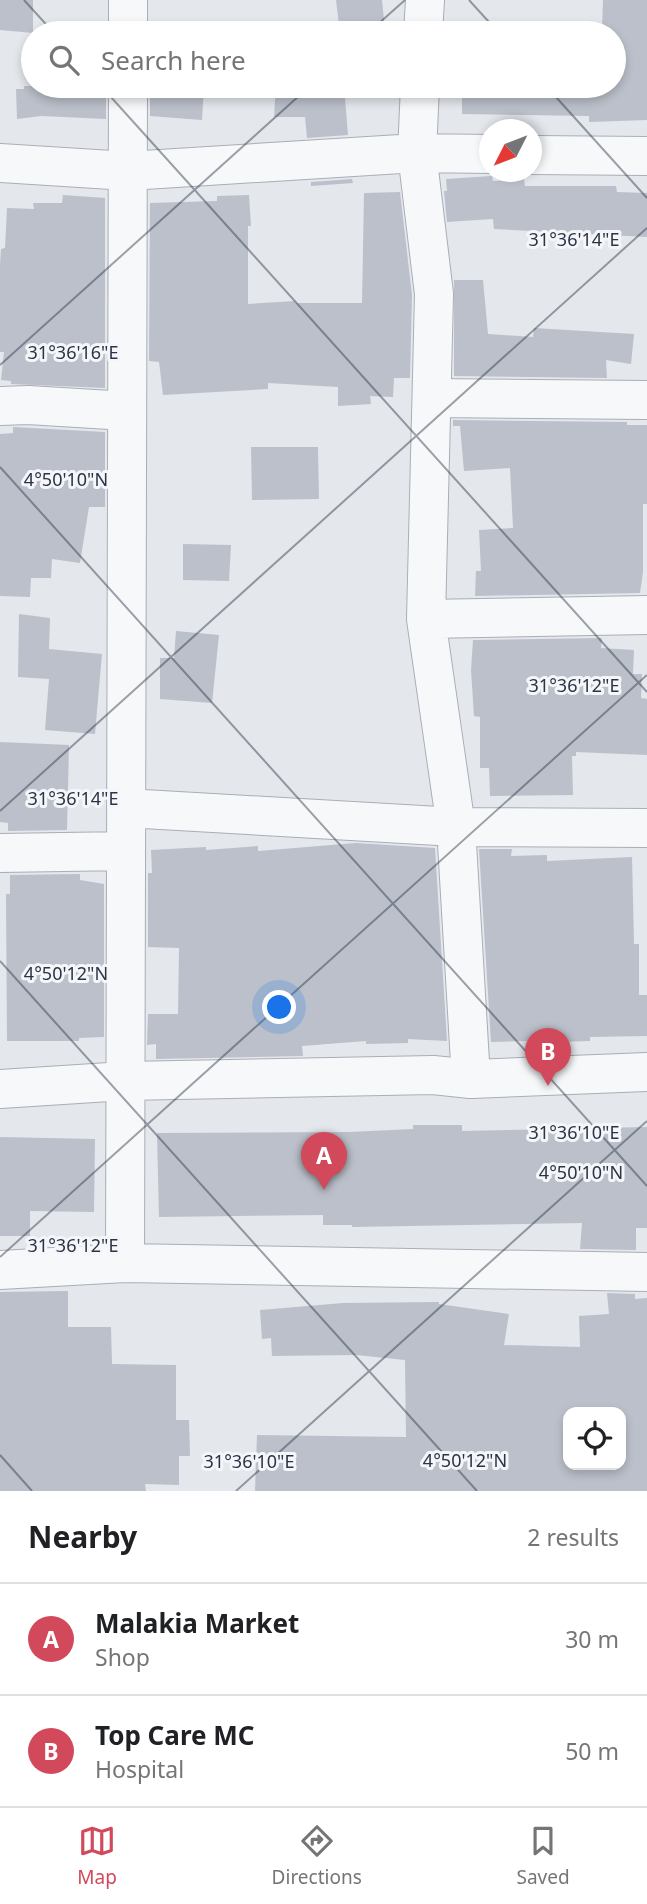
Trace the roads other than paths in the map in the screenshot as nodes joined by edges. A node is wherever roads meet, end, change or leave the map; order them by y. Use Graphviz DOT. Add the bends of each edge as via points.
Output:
graph roads {
  1 [pos="128,0"];
  2 [pos="425,0"];
  3 [pos="128,21"];
  4 [pos="424,21"];
  5 [pos="128,98"];
  6 [pos="419,98"];
  7 [pos="417,153"];
  8 [pos="479,154"];
  9 [pos="542,155"];
  10 [pos="647,156"];
  11 [pos="0,163"];
  12 [pos="128,172"];
  13 [pos="432,398"];
  14 [pos="647,400"];
  15 [pos="0,406"];
  16 [pos="127,411"];
  17 [pos="647,615"];
  18 [pos="426,619"];
  19 [pos="126,808"];
  20 [pos="456,827"];
  21 [pos="647,828"];
  22 [pos="126,851"];
  23 [pos="0,853"];
  24 [pos="647,1072"];
  25 [pos="471,1079"];
  26 [pos="125,1081"];
  27 [pos="0,1089"];
  28 [pos="125,1263"];
  29 [pos="0,1270"];
  30 [pos="647,1272"];
  1 -- 3 [label="street"];
  2 -- 4 [label="street"];
  5 -- 12 [label="street"];
  6 -- 7 [label="street"];
  7 -- 8 [label="street"];
  7 -- 12 [label="street"];
  7 -- 13 [label="street" via="434,294"];
  9 -- 10 [label="street"];
  11 -- 12 [label="street"];
  12 -- 16 [label="street"];
  13 -- 14 [label="street"];
  13 -- 18 [label="street"];
  15 -- 16 [label="street"];
  16 -- 19 [label="street"];
  17 -- 18 [label="street"];
  18 -- 20 [label="street"];
  19 -- 20 [label="street"];
  19 -- 22 [label="street"];
  20 -- 21 [label="street"];
  20 -- 25 [label="street"];
  22 -- 23 [label="street"];
  22 -- 26 [label="street"];
  24 -- 25 [label="street"];
  25 -- 26 [label="street" via="433,1075"];
  26 -- 27 [label="street"];
  26 -- 28 [label="street"];
  28 -- 29 [label="street"];
  28 -- 30 [label="street"];
}
